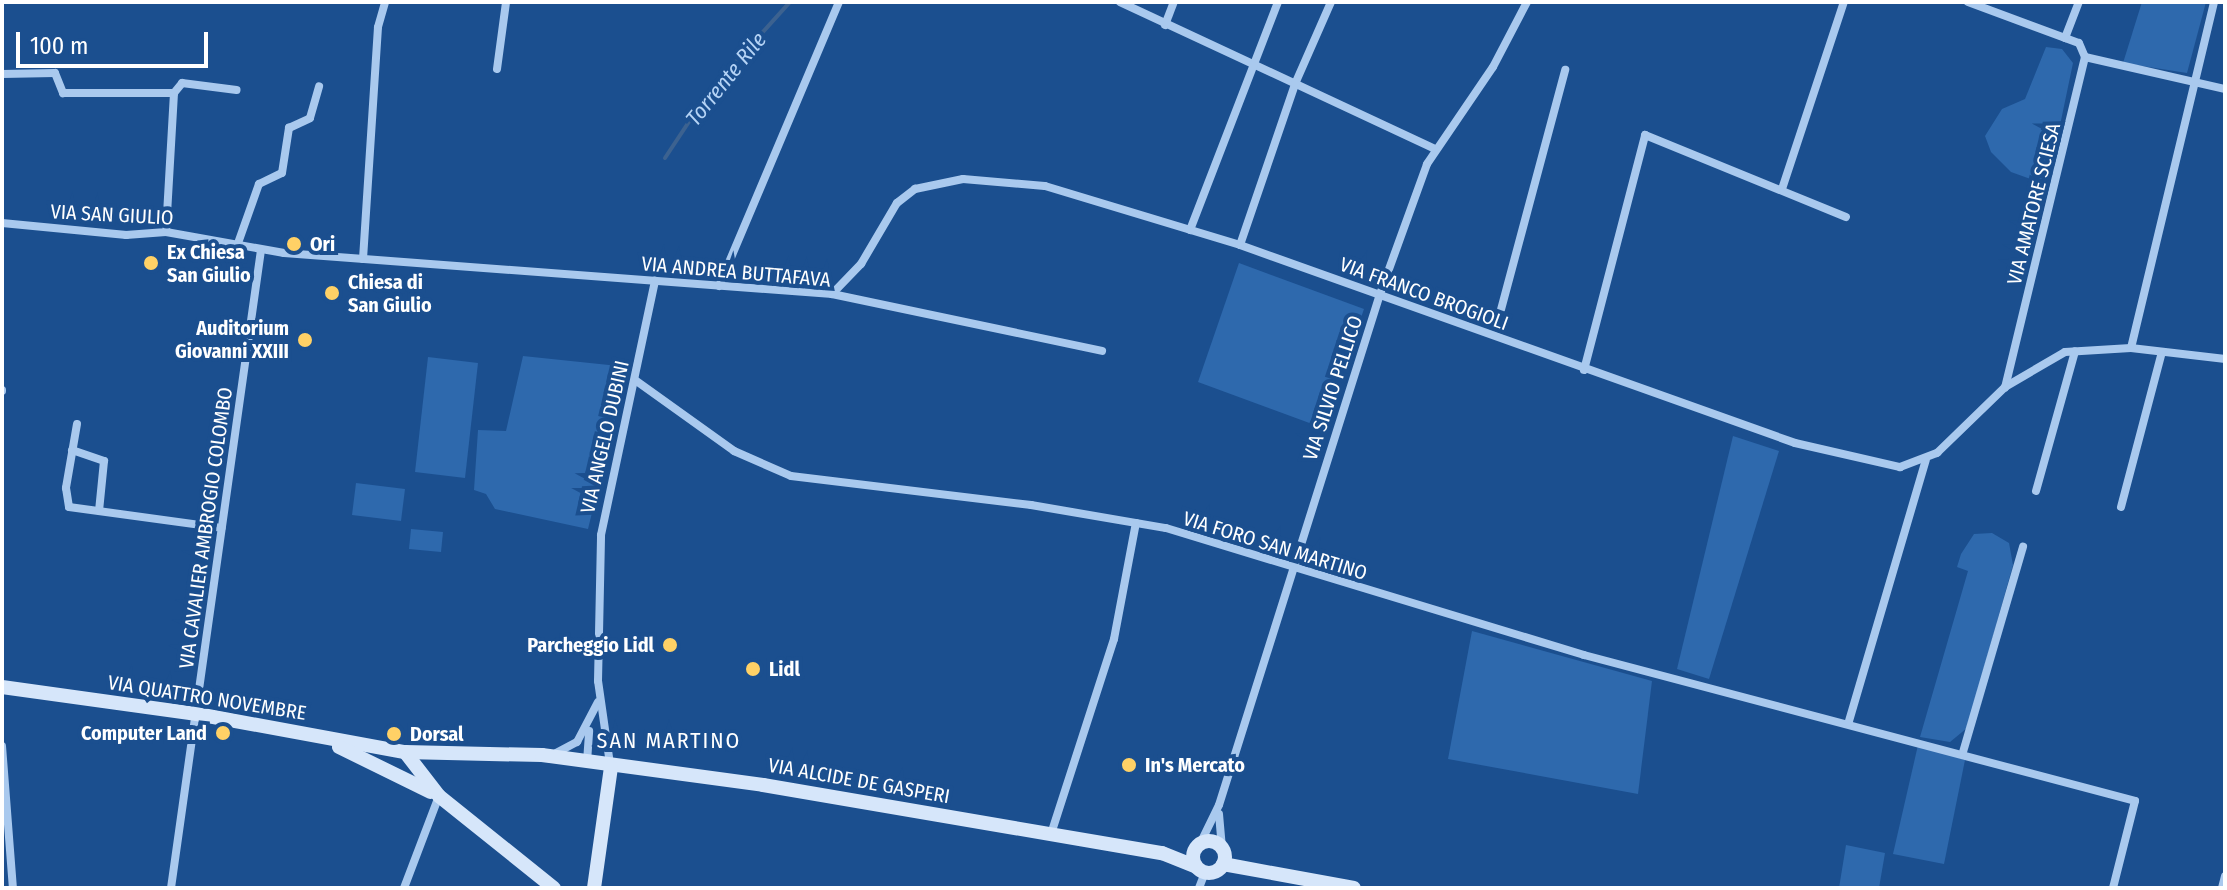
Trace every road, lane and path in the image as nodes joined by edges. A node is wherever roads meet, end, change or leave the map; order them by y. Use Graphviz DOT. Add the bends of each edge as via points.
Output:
graph roads {
  1 [pos="385,2"];
  2 [pos="506,2"];
  3 [pos="839,2"];
  4 [pos="1120,2"];
  5 [pos="1174,2"];
  6 [pos="1278,2"];
  7 [pos="1331,2"];
  8 [pos="1527,2"];
  9 [pos="1844,2"];
  10 [pos="1968,2"];
  11 [pos="2079,2"];
  12 [pos="2214,2"];
  13 [pos="1165,25"];
  14 [pos="2065,38"];
  15 [pos="2085,57"];
  16 [pos="1250,65"];
  17 [pos="497,69"];
  18 [pos="1565,70"];
  19 [pos="2,74"];
  20 [pos="2194,81"];
  21 [pos="1295,84"];
  22 [pos="319,86"];
  23 [pos="2225,89"];
  24 [pos="237,90"];
  25 [pos="174,93"];
  26 [pos="1435,149"];
  27 [pos="1782,189"];
  28 [pos="1846,217"];
  29 [pos="2,223"];
  30 [pos="1190,230"];
  31 [pos="166,232"];
  32 [pos="1240,245"];
  33 [pos="237,246"];
  34 [pos="261,250"];
  35 [pos="363,259"];
  36 [pos="655,281"];
  37 [pos="719,286"];
  38 [pos="832,294"];
  39 [pos="1380,294"];
  40 [pos="1499,317"];
  41 [pos="2131,348"];
  42 [pos="1102,351"];
  43 [pos="2075,351"];
  44 [pos="2162,352"];
  45 [pos="2225,359"];
  46 [pos="1584,370"];
  47 [pos="635,380"];
  48 [pos="2005,387"];
  49 [pos="77,424"];
  50 [pos="72,450"];
  51 [pos="1926,460"];
  52 [pos="2036,491"];
  53 [pos="2121,507"];
  54 [pos="99,511"];
  55 [pos="1136,523"];
  56 [pos="222,528"];
  57 [pos="2023,547"];
  58 [pos="1292,569"];
  59 [pos="2,687"];
  60 [pos="600,698"];
  61 [pos="197,714"];
  62 [pos="1849,721"];
  63 [pos="590,726"];
  64 [pos="302,733"];
  65 [pos="2,746"];
  66 [pos="405,752"];
  67 [pos="1963,752"];
  68 [pos="542,755"];
  69 [pos="587,762"];
  70 [pos="611,767"];
  71 [pos="439,796"];
  72 [pos="1219,805"];
  73 [pos="1051,834"];
  74 [pos="1198,846"];
  75 [pos="1222,849"];
  76 [pos="1162,853"];
  77 [pos="1223,864"];
  78 [pos="1200,870"];
  79 [pos="2225,876"];
  80 [pos="13,888"];
  81 [pos="171,888"];
  82 [pos="404,888"];
  83 [pos="554,888"];
  84 [pos="594,888"];
  85 [pos="1199,888"];
  86 [pos="1354,888"];
  87 [pos="2113,888"];
  88 [pos="2222,888"];
  1 -- 35 [label="street" via="372,99"];
  2 -- 17 [label="street"];
  3 -- 37 [label="street"];
  4 -- 13 [label="street"];
  5 -- 13 [label="street"];
  6 -- 16 [label="street"];
  7 -- 21 [label="street"];
  8 -- 26 [label="street, VIA SILVIO PELLICO" via="1493,67"];
  9 -- 27 [label="street"];
  10 -- 14 [label="street"];
  11 -- 14 [label="street"];
  12 -- 20 [label="street"];
  13 -- 16 [label="street"];
  14 -- 15 [label="street" via="2079,43"];
  15 -- 20 [label="street"];
  15 -- 48 [label="street, VIA AMATORE SCIESA"];
  16 -- 21 [label="street"];
  16 -- 30 [label="street"];
  18 -- 40 [label="street"];
  19 -- 25 [label="street" via="55,73 63,93"];
  20 -- 23 [label="street"];
  20 -- 41 [label="street"];
  21 -- 26 [label="street"];
  21 -- 32 [label="street"];
  22 -- 33 [label="street" via="310,118 289,128 282,173 259,184"];
  24 -- 25 [label="street" via="182,83"];
  25 -- 31 [label="street"];
  26 -- 39 [label="street, VIA SILVIO PELLICO"];
  27 -- 28 [label="street"];
  27 -- 46 [label="street" via="1645,135"];
  29 -- 31 [label="street, VIA SAN GIULIO" via="126,235"];
  30 -- 32 [label="street, VIA FRANCO BROGIOLI"];
  30 -- 38 [label="street, VIA FRANCO BROGIOLI" via="1045,186 999,180 935,183 897,203 861,264"];
  31 -- 33 [label="street, VIA SAN GIULIO"];
  32 -- 39 [label="street, VIA FRANCO BROGIOLI"];
  33 -- 34 [label="street, VIA SAN GIULIO"];
  34 -- 35 [label="street, VIA SAN GIULIO"];
  34 -- 56 [label="street, VIA CAVALIER AMBROGIO COLOMBO"];
  35 -- 36 [label="street, VIA ANDREA BUTTAFAVA"];
  36 -- 37 [label="street, VIA ANDREA BUTTAFAVA"];
  36 -- 47 [label="street, VIA ANGELO DUBINI"];
  37 -- 38 [label="street, VIA ANDREA BUTTAFAVA"];
  38 -- 42 [label="street, VIA ANDREA BUTTAFAVA"];
  39 -- 46 [label="street, VIA FRANCO BROGIOLI"];
  39 -- 58 [label="street, VIA SILVIO PELLICO"];
  41 -- 43 [label="street"];
  41 -- 44 [label="street"];
  43 -- 48 [label="street"];
  43 -- 52 [label="street"];
  44 -- 45 [label="street"];
  44 -- 53 [label="street"];
  46 -- 51 [label="street, VIA FRANCO BROGIOLI" via="1874,465 1900,467"];
  47 -- 55 [label="street, VIA FORO SAN MARTINO" via="734,451 791,476"];
  47 -- 60 [label="street, VIA ANGELO DUBINI" via="612,464 601,535"];
  48 -- 51 [label="street"];
  49 -- 50 [label="street"];
  50 -- 54 [label="street" via="104,461"];
  50 -- 54 [label="street" via="65,498 69,507"];
  51 -- 62 [label="street"];
  54 -- 56 [label="street"];
  55 -- 58 [label="street, VIA FORO SAN MARTINO"];
  55 -- 73 [label="street" via="1114,639"];
  56 -- 61 [label="street, VIA CAVALIER AMBROGIO COLOMBO"];
  57 -- 67 [label="street"];
  58 -- 62 [label="street, VIA FORO SAN MARTINO" via="1584,655"];
  58 -- 72 [label="street, VIA SILVIO PELLICO"];
  59 -- 61 [label="main road, VIA QUATTRO NOVEMBRE"];
  60 -- 63 [label="street, VIA ANGELO DUBINI"];
  60 -- 70 [label="street, VIA ANGELO DUBINI" via="604,749"];
  61 -- 64 [label="main road, VIA QUATTRO NOVEMBRE"];
  61 -- 81 [label="street, VIA CAVALIER AMBROGIO COLOMBO"];
  62 -- 67 [label="street, VIA FORO SAN MARTINO"];
  63 -- 68 [label="street" via="571,748"];
  63 -- 69 [label="street, VIA ANGELO DUBINI"];
  64 -- 66 [label="main road, VIA QUATTRO NOVEMBRE"];
  64 -- 71 [label="main road"];
  65 -- 80 [label="street"];
  66 -- 68 [label="main road, VIA ALCIDE DE GASPERI"];
  66 -- 71 [label="main road"];
  67 -- 87 [label="street, VIA FORO SAN MARTINO" via="2135,801"];
  68 -- 69 [label="main road, VIA ALCIDE DE GASPERI"];
  69 -- 70 [label="main road, VIA ALCIDE DE GASPERI"];
  70 -- 73 [label="main road, VIA ALCIDE DE GASPERI" via="763,785"];
  70 -- 84 [label="main road"];
  71 -- 82 [label="street"];
  71 -- 83 [label="main road"];
  72 -- 74 [label="street, VIA SILVIO PELLICO"];
  72 -- 75 [label="street, VIA SILVIO PELLICO"];
  73 -- 76 [label="main road, VIA ALCIDE DE GASPERI"];
  74 -- 75 [label="main road" via="1214,842"];
  74 -- 76 [label="main road, VIA ALCIDE DE GASPERI"];
  74 -- 78 [label="main road"];
  75 -- 77 [label="main road"];
  76 -- 78 [label="main road, VIA ALCIDE DE GASPERI"];
  77 -- 78 [label="main road"];
  77 -- 86 [label="main road"];
  78 -- 85 [label="street"];
  79 -- 88 [label="street"];
}
